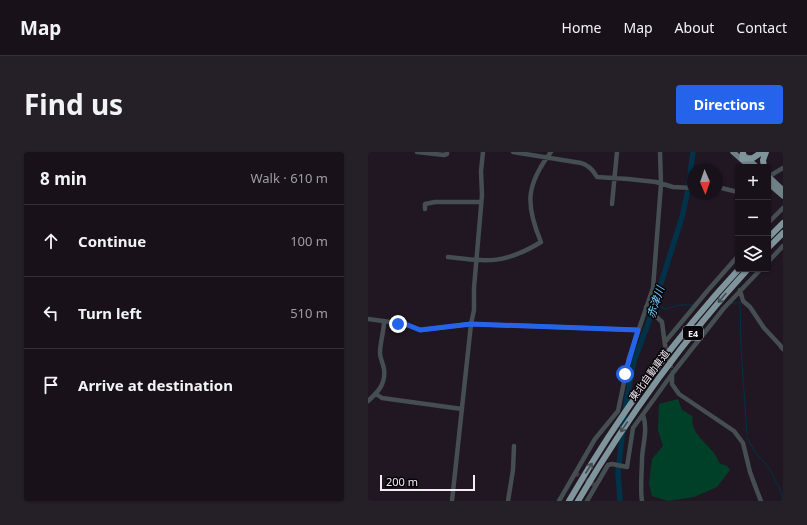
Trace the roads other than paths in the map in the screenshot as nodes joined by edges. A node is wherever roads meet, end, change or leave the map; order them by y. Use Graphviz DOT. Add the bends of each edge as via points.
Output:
graph roads {
  1 [pos="417,152"];
  2 [pos="447,152"];
  3 [pos="483,152"];
  4 [pos="513,152"];
  5 [pos="551,152"];
  6 [pos="617,152"];
  7 [pos="660,152"];
  8 [pos="733,152"];
  9 [pos="762,152"];
  10 [pos="766,152"];
  11 [pos="743,155"];
  12 [pos="547,158"];
  13 [pos="748,164"];
  14 [pos="754,164"];
  15 [pos="764,164"];
  16 [pos="783,168"];
  17 [pos="771,174"];
  18 [pos="614,177"];
  19 [pos="771,179"];
  20 [pos="661,184"];
  21 [pos="771,186"];
  22 [pos="687,187"];
  23 [pos="723,188"];
  24 [pos="783,190"];
  25 [pos="735,191"];
  26 [pos="783,196"];
  27 [pos="481,202"];
  28 [pos="612,204"];
  29 [pos="783,208"];
  30 [pos="425,209"];
  31 [pos="771,220"];
  32 [pos="782,223"];
  33 [pos="783,233"];
  34 [pos="770,236"];
  35 [pos="771,245"];
  36 [pos="783,246"];
  37 [pos="448,257"];
  38 [pos="735,259"];
  39 [pos="771,259"];
  40 [pos="476,260"];
  41 [pos="736,272"];
  42 [pos="745,272"];
  43 [pos="758,272"];
  44 [pos="740,290"];
  45 [pos="646,307"];
  46 [pos="368,320"];
  47 [pos="384,321"];
  48 [pos="471,324"];
  49 [pos="638,330"];
  50 [pos="783,349"];
  51 [pos="672,372"];
  52 [pos="376,394"];
  53 [pos="368,401"];
  54 [pos="462,409"];
  55 [pos="643,415"];
  56 [pos="514,446"];
  57 [pos="452,501"];
  58 [pos="508,501"];
  59 [pos="559,501"];
  60 [pos="569,501"];
  61 [pos="578,501"];
  62 [pos="587,501"];
  63 [pos="642,501"];
  64 [pos="761,501"];
  1 -- 2 [label="street" via="444,155"];
  3 -- 27 [label="street"];
  4 -- 12 [label="street"];
  5 -- 12 [label="street"];
  6 -- 18 [label="street"];
  7 -- 20 [label="street"];
  8 -- 11 [label="main road"];
  9 -- 11 [label="highway" via="757,156"];
  10 -- 15 [label="highway"];
  11 -- 13 [label="main road"];
  11 -- 14 [label="main road"];
  12 -- 18 [label="street" via="581,163 590,168 597,177"];
  12 -- 40 [label="street" via="537,172 531,194 532,216 541,242 507,258 493,261"];
  16 -- 17 [label="street"];
  18 -- 20 [label="street"];
  18 -- 28 [label="street"];
  19 -- 24 [label="main road"];
  20 -- 22 [label="street"];
  20 -- 45 [label="street" via="653,288"];
  21 -- 26 [label="main road"];
  23 -- 25 [label="street"];
  27 -- 30 [label="street" via="436,202 425,204"];
  27 -- 40 [label="street"];
  29 -- 31 [label="street"];
  32 -- 34 [label="highway"];
  33 -- 35 [label="highway"];
  36 -- 39 [label="street"];
  37 -- 40 [label="street"];
  38 -- 45 [label="street" via="665,343 662,322"];
  40 -- 48 [label="street"];
  60 -- 41 [label="highway, 東北自動車道 / E4, one-way" via="644,386 684,333"];
  42 -- 61 [label="highway, 東北自動車道 / E4, one-way" via="689,338 641,401"];
  43 -- 44 [label="street"];
  44 -- 50 [label="street" via="743,301"];
  44 -- 51 [label="street"];
  45 -- 49 [label="street"];
  46 -- 47 [label="street"];
  47 -- 48 [label="street" via="405,324 420,330"];
  47 -- 52 [label="street" via="380,354 384,379"];
  48 -- 49 [label="street"];
  48 -- 54 [label="street"];
  49 -- 59 [label="street" via="625,374 618,411 595,439"];
  51 -- 55 [label="street"];
  51 -- 64 [label="street" via="672,384 679,394 734,431 740,438"];
  52 -- 53 [label="street"];
  52 -- 54 [label="street" via="382,398"];
  54 -- 57 [label="street"];
  55 -- 62 [label="street" via="632,428 627,466 608,465"];
  55 -- 63 [label="street" via="645,431"];
  56 -- 58 [label="street"];
}
